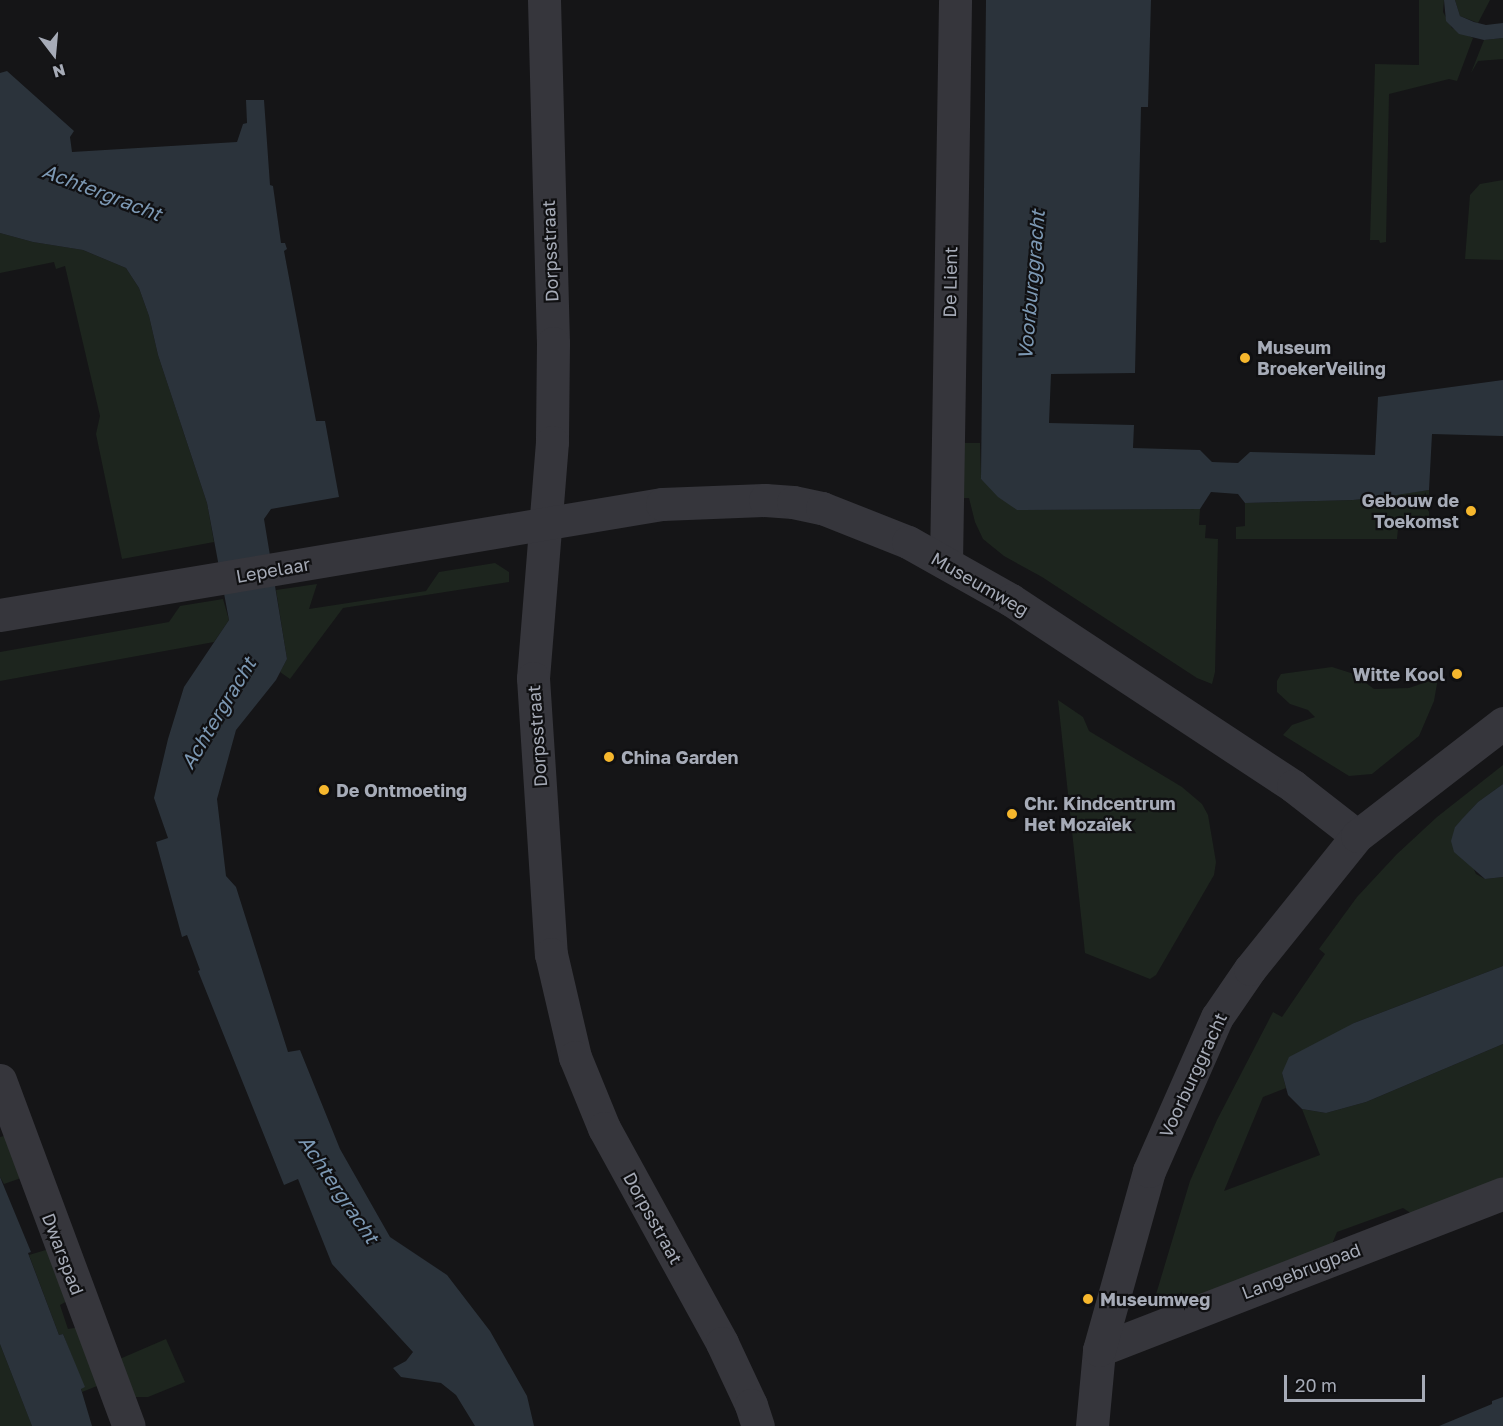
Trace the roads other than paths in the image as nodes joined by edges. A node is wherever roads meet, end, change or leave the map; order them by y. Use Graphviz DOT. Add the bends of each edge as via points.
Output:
graph roads {
  1 [pos="544,0"];
  2 [pos="955,0"];
  3 [pos="546,522"];
  4 [pos="946,563"];
  5 [pos="0,615"];
  6 [pos="1503,723"];
  7 [pos="1357,836"];
  8 [pos="0,1080"];
  9 [pos="1503,1193"];
  10 [pos="1099,1350"];
  11 [pos="129,1426"];
  12 [pos="758,1426"];
  13 [pos="1092,1426"];
  1 -- 3 [label="street, Dorpsstraat" via="553,343"];
  2 -- 4 [label="street, De Lient"];
  3 -- 4 [label="street, Museumweg" via="662,504 793,502 869,525"];
  3 -- 5 [label="street, Lepelaar"];
  3 -- 12 [label="street, Dorpsstraat" via="533,678 551,954 575,1057 604,1128 722,1343"];
  4 -- 7 [label="street, Museumweg" via="1011,600 1284,780"];
  6 -- 7 [label="street, Voorburggracht"];
  7 -- 10 [label="street, Voorburggracht" via="1250,969 1217,1017 1149,1171"];
  8 -- 11 [label="street, Dwarspad"];
  9 -- 10 [label="street, Langebrugpad"];
  10 -- 13 [label="street, Voorburggracht"];
}
